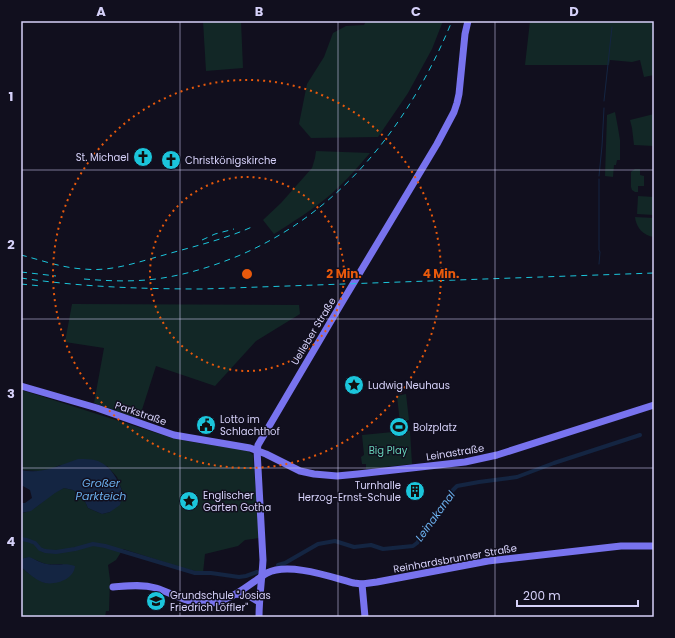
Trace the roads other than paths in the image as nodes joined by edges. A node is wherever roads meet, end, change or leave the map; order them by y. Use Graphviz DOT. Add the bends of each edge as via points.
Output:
graph roads {
  1 [pos="468,21"];
  2 [pos="21,386"];
  3 [pos="654,405"];
  4 [pos="257,450"];
  5 [pos="654,546"];
  6 [pos="262,576"];
  7 [pos="362,584"];
  8 [pos="113,587"];
  9 [pos="236,594"];
  10 [pos="259,602"];
  11 [pos="258,617"];
  12 [pos="366,617"];
  1 -- 4 [label="street, Uelleber Straße" via="454,112"];
  2 -- 4 [label="street, Parkstraße" via="91,406 174,435"];
  3 -- 4 [label="street, Leinastraße" via="497,455 457,463 337,476 305,473"];
  4 -- 6 [label="street, Uelleber Straße"];
  5 -- 7 [label="street, Reinhardsbrunner Straße" via="618,546 495,560"];
  6 -- 7 [label="street, Reinhardsbrunner Straße" via="273,570 300,569"];
  6 -- 9 [label="street, Reinhardsbrunner Straße"];
  6 -- 10 [label="street, Uelleber Straße"];
  7 -- 12 [label="street"];
  8 -- 9 [label="street, Reinhardsbrunner Straße" via="156,588 199,604 218,602"];
  9 -- 10 [label="street" via="249,596"];
  10 -- 11 [label="street, Uelleber Straße"];
}
